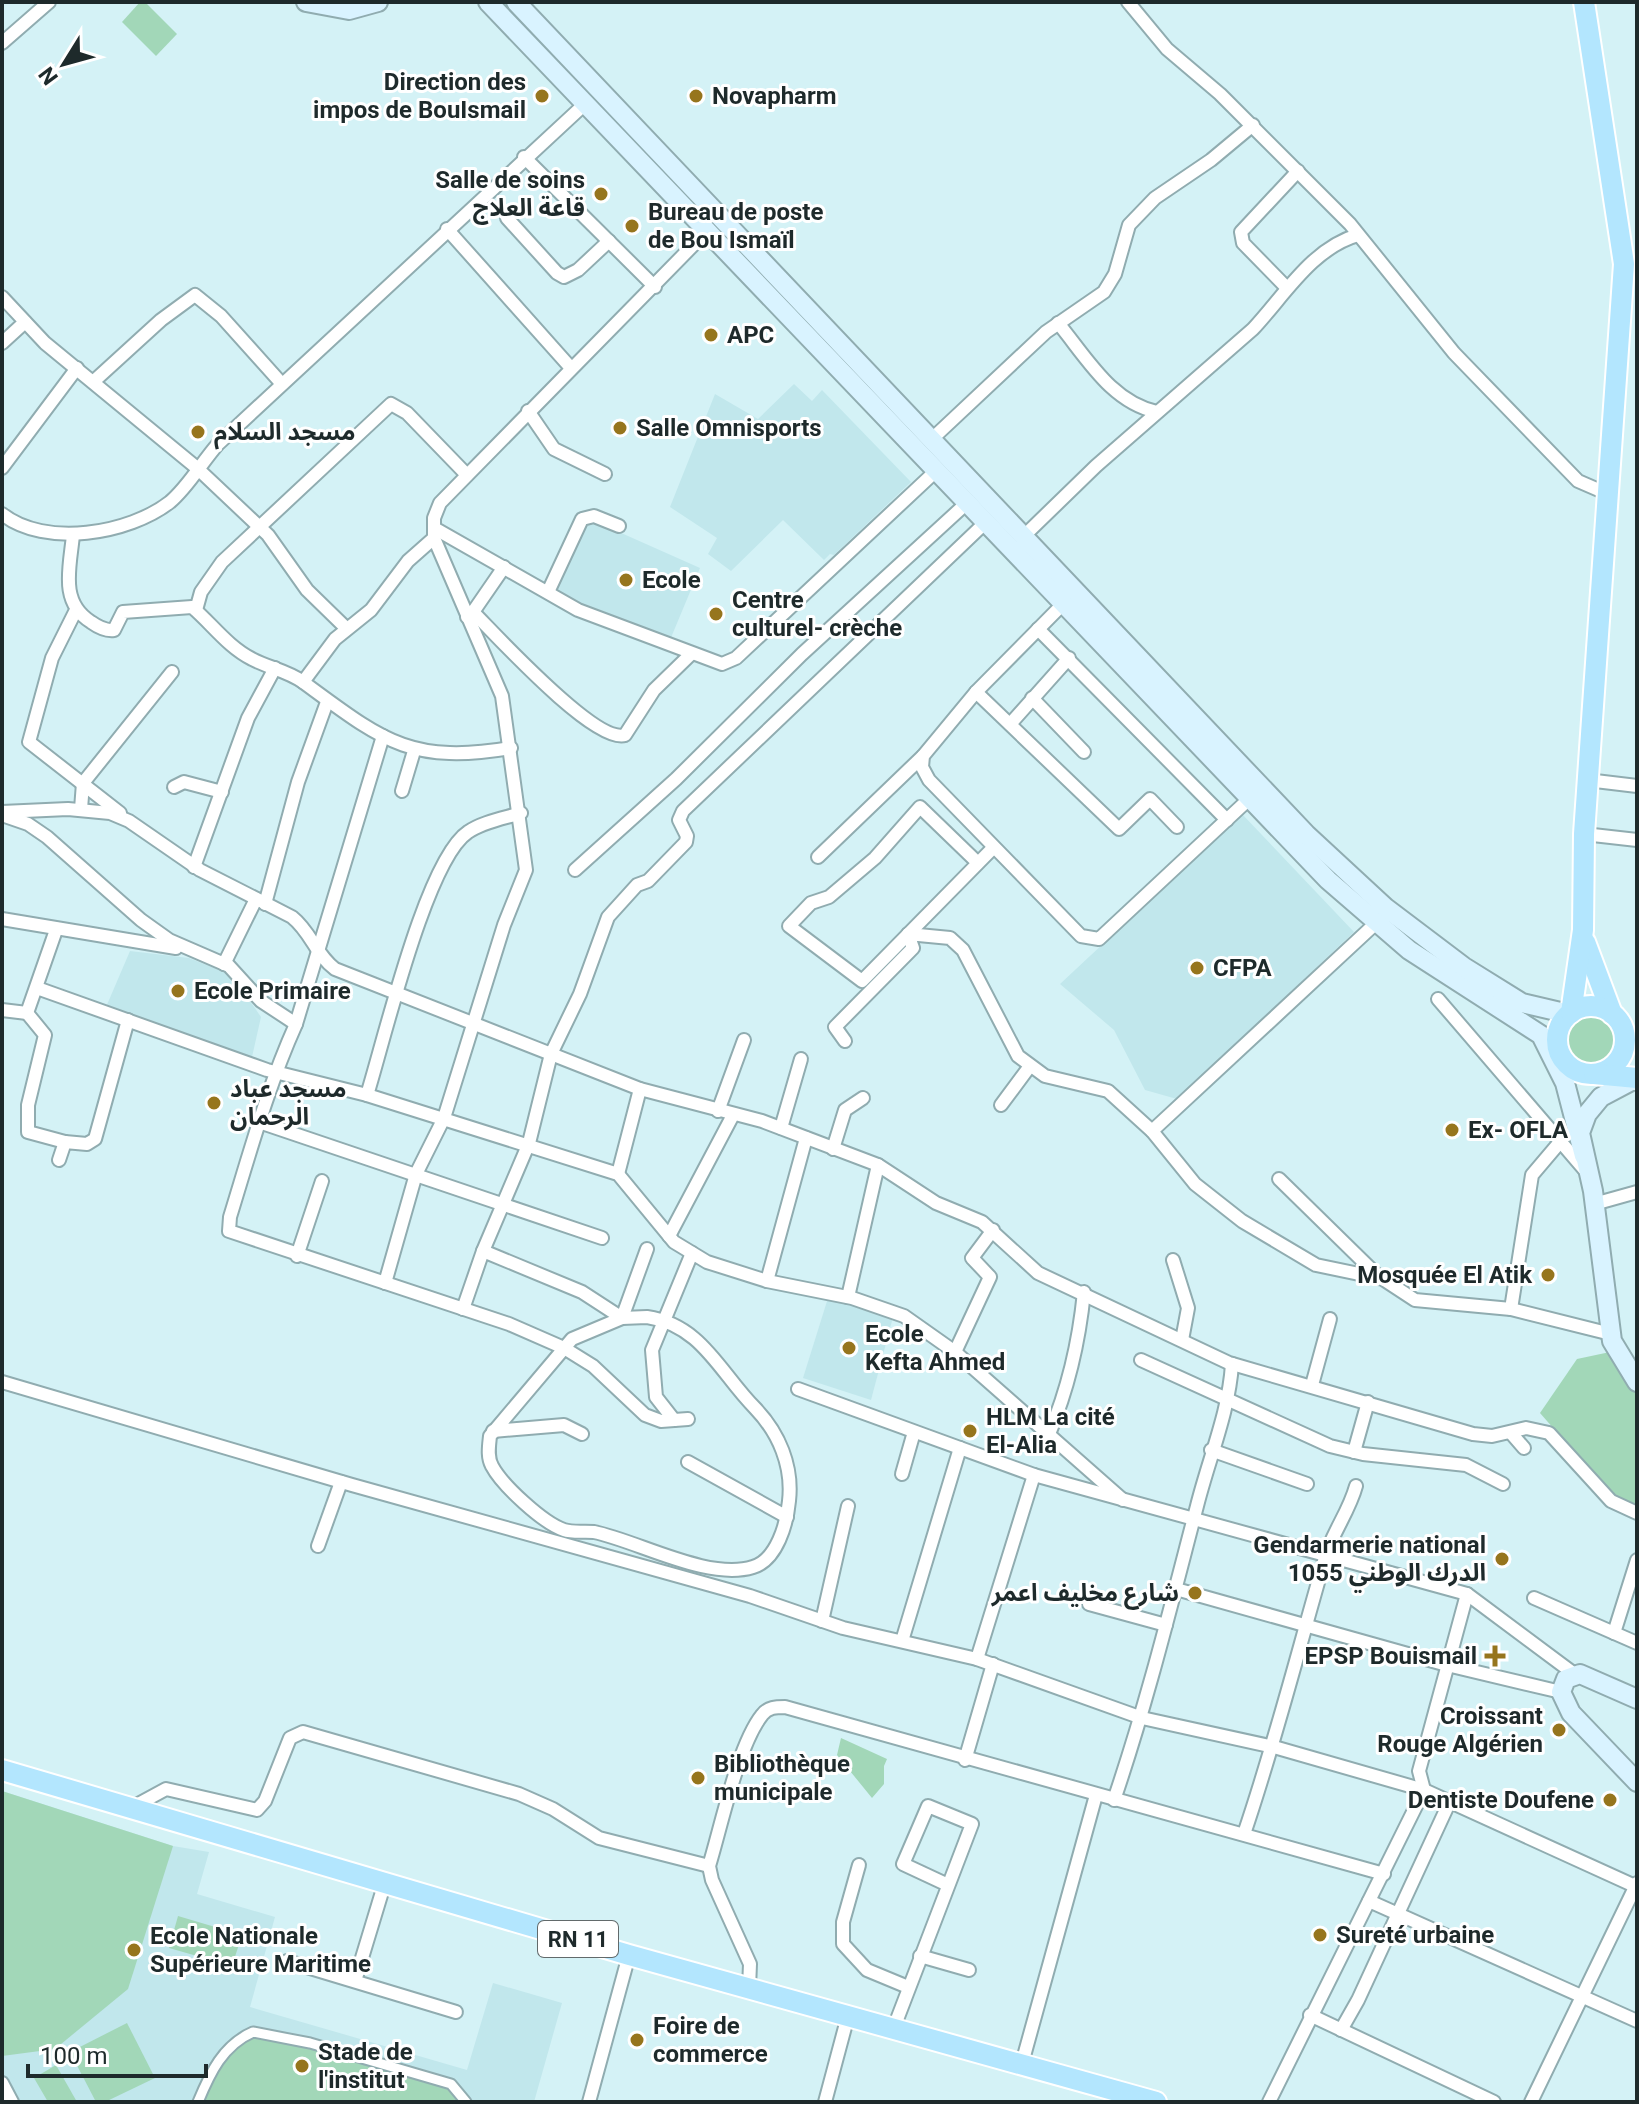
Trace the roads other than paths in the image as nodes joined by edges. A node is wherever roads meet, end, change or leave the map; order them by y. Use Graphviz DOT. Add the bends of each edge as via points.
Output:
graph roads {
  1 [pos="49,2"];
  2 [pos="306,2"];
  3 [pos="378,2"];
  4 [pos="488,2"];
  5 [pos="516,2"];
  6 [pos="1128,2"];
  7 [pos="1584,2"];
  8 [pos="2,43"];
  9 [pos="587,102"];
  10 [pos="1253,125"];
  11 [pos="524,157"];
  12 [pos="1298,171"];
  13 [pos="507,218"];
  14 [pos="447,229"];
  15 [pos="709,229"];
  16 [pos="1358,235"];
  17 [pos="609,241"];
  18 [pos="1630,251"];
  19 [pos="655,287"];
  20 [pos="1287,288"];
  21 [pos="2,297"];
  22 [pos="25,322"];
  23 [pos="1058,323"];
  24 [pos="2,343"];
  25 [pos="77,368"];
  26 [pos="571,368"];
  27 [pos="93,382"];
  28 [pos="282,384"];
  29 [pos="528,411"];
  30 [pos="1157,412"];
  31 [pos="933,438"];
  32 [pos="2,468"];
  33 [pos="197,468"];
  34 [pos="938,469"];
  35 [pos="605,474"];
  36 [pos="467,475"];
  37 [pos="1608,494"];
  38 [pos="969,501"];
  39 [pos="2,514"];
  40 [pos="987,521"];
  41 [pos="619,526"];
  42 [pos="259,527"];
  43 [pos="434,533"];
  44 [pos="73,535"];
  45 [pos="1025,535"];
  46 [pos="504,567"];
  47 [pos="548,592"];
  48 [pos="1064,603"];
  49 [pos="76,610"];
  50 [pos="196,610"];
  51 [pos="470,615"];
  52 [pos="346,628"];
  53 [pos="1038,629"];
  54 [pos="690,655"];
  55 [pos="1069,658"];
  56 [pos="275,668"];
  57 [pos="172,672"];
  58 [pos="303,682"];
  59 [pos="976,692"];
  60 [pos="1032,698"];
  61 [pos="327,702"];
  62 [pos="1011,723"];
  63 [pos="383,736"];
  64 [pos="511,748"];
  65 [pos="414,751"];
  66 [pos="1084,752"];
  67 [pos="923,756"];
  68 [pos="1587,780"];
  69 [pos="83,783"];
  70 [pos="1637,786"];
  71 [pos="174,787"];
  72 [pos="402,791"];
  73 [pos="222,792"];
  74 [pos="1249,799"];
  75 [pos="81,809"];
  76 [pos="521,813"];
  77 [pos="2,814"];
  78 [pos="1227,820"];
  79 [pos="135,826"];
  80 [pos="1177,827"];
  81 [pos="1584,834"];
  82 [pos="1637,840"];
  83 [pos="993,848"];
  84 [pos="818,857"];
  85 [pos="978,863"];
  86 [pos="194,867"];
  87 [pos="575,870"];
  88 [pos="261,902"];
  89 [pos="2,919"];
  90 [pos="1375,924"];
  91 [pos="56,930"];
  92 [pos="1583,930"];
  93 [pos="908,934"];
  94 [pos="317,943"];
  95 [pos="190,951"];
  96 [pos="224,964"];
  97 [pos="37,988"];
  98 [pos="399,993"];
  99 [pos="1438,999"];
  100 [pos="2,1010"];
  101 [pos="27,1013"];
  102 [pos="1570,1013"];
  103 [pos="1616,1018"];
  104 [pos="128,1020"];
  105 [pos="296,1024"];
  106 [pos="474,1025"];
  107 [pos="1541,1035"];
  108 [pos="744,1040"];
  109 [pos="1637,1040"];
  110 [pos="845,1041"];
  111 [pos="551,1054"];
  112 [pos="1561,1057"];
  113 [pos="801,1059"];
  114 [pos="1030,1066"];
  115 [pos="276,1069"];
  116 [pos="1605,1073"];
  117 [pos="1637,1078"];
  118 [pos="1565,1083"];
  119 [pos="640,1089"];
  120 [pos="367,1095"];
  121 [pos="1601,1097"];
  122 [pos="863,1098"];
  123 [pos="1001,1105"];
  124 [pos="718,1111"];
  125 [pos="733,1115"];
  126 [pos="444,1118"];
  127 [pos="259,1122"];
  128 [pos="781,1128"];
  129 [pos="1152,1131"];
  130 [pos="806,1138"];
  131 [pos="65,1142"];
  132 [pos="1560,1142"];
  133 [pos="529,1143"];
  134 [pos="833,1149"];
  135 [pos="1584,1156"];
  136 [pos="59,1160"];
  137 [pos="878,1165"];
  138 [pos="416,1174"];
  139 [pos="618,1174"];
  140 [pos="1590,1175"];
  141 [pos="1279,1179"];
  142 [pos="322,1181"];
  143 [pos="1637,1192"];
  144 [pos="506,1203"];
  145 [pos="1594,1204"];
  146 [pos="993,1230"];
  147 [pos="669,1236"];
  148 [pos="602,1238"];
  149 [pos="647,1249"];
  150 [pos="483,1251"];
  151 [pos="692,1253"];
  152 [pos="297,1256"];
  153 [pos="1173,1260"];
  154 [pos="1380,1278"];
  155 [pos="767,1281"];
  156 [pos="385,1283"];
  157 [pos="1084,1292"];
  158 [pos="848,1297"];
  159 [pos="463,1309"];
  160 [pos="1511,1309"];
  161 [pos="622,1318"];
  162 [pos="1330,1319"];
  163 [pos="665,1320"];
  164 [pos="1611,1334"];
  165 [pos="1182,1340"];
  166 [pos="564,1348"];
  167 [pos="955,1352"];
  168 [pos="1141,1360"];
  169 [pos="1232,1364"];
  170 [pos="2,1382"];
  171 [pos="1637,1382"];
  172 [pos="1312,1385"];
  173 [pos="798,1389"];
  174 [pos="1230,1397"];
  175 [pos="1368,1402"];
  176 [pos="688,1419"];
  177 [pos="674,1420"];
  178 [pos="493,1431"];
  179 [pos="914,1432"];
  180 [pos="1511,1433"];
  181 [pos="582,1434"];
  182 [pos="1049,1434"];
  183 [pos="960,1448"];
  184 [pos="1524,1448"];
  185 [pos="1211,1450"];
  186 [pos="1354,1452"];
  187 [pos="688,1462"];
  188 [pos="902,1474"];
  189 [pos="1034,1475"];
  190 [pos="341,1482"];
  191 [pos="1307,1484"];
  192 [pos="1503,1484"];
  193 [pos="1356,1486"];
  194 [pos="1123,1500"];
  195 [pos="848,1506"];
  196 [pos="1637,1513"];
  197 [pos="787,1517"];
  198 [pos="1193,1521"];
  199 [pos="607,1537"];
  200 [pos="318,1546"];
  201 [pos="1326,1553"];
  202 [pos="603,1554"];
  203 [pos="1637,1560"];
  204 [pos="1176,1589"];
  205 [pos="1467,1594"];
  206 [pos="1534,1598"];
  207 [pos="1089,1604"];
  208 [pos="822,1621"];
  209 [pos="1307,1624"];
  210 [pos="1166,1625"];
  211 [pos="1614,1633"];
  212 [pos="902,1641"];
  213 [pos="1637,1643"];
  214 [pos="977,1659"];
  215 [pos="993,1664"];
  216 [pos="1447,1665"];
  217 [pos="1573,1673"];
  218 [pos="1561,1692"];
  219 [pos="1637,1699"];
  220 [pos="1142,1718"];
  221 [pos="1274,1747"];
  222 [pos="965,1760"];
  223 [pos="2,1770"];
  224 [pos="1637,1782"];
  225 [pos="1424,1790"];
  226 [pos="1096,1795"];
  227 [pos="1114,1800"];
  228 [pos="1450,1801"];
  229 [pos="131,1808"];
  230 [pos="1244,1834"];
  231 [pos="859,1865"];
  232 [pos="709,1866"];
  233 [pos="1384,1874"];
  234 [pos="385,1882"];
  235 [pos="948,1885"];
  236 [pos="1636,1885"];
  237 [pos="1369,1901"];
  238 [pos="1400,1913"];
  239 [pos="629,1955"];
  240 [pos="920,1956"];
  241 [pos="287,1961"];
  242 [pos="969,1970"];
  243 [pos="355,1981"];
  244 [pos="908,1987"];
  245 [pos="749,1988"];
  246 [pos="1582,1995"];
  247 [pos="456,2012"];
  248 [pos="1310,2015"];
  249 [pos="848,2016"];
  250 [pos="1637,2021"];
  251 [pos="893,2030"];
  252 [pos="1341,2030"];
  253 [pos="1021,2067"];
  254 [pos="2,2083"];
  255 [pos="12,2102"];
  256 [pos="198,2102"];
  257 [pos="466,2102"];
  258 [pos="589,2102"];
  259 [pos="825,2102"];
  260 [pos="1156,2102"];
  261 [pos="1269,2102"];
  262 [pos="1494,2102"];
  263 [pos="1531,2102"];
  1 -- 8 [label="street"];
  2 -- 3 [label="main road" via="349,10"];
  4 -- 9 [label="main road"];
  5 -- 31 [label="main road"];
  6 -- 10 [label="street" via="1167,49"];
  7 -- 18 [label="main road"];
  9 -- 11 [label="street"];
  9 -- 15 [label="main road"];
  10 -- 12 [label="street"];
  10 -- 23 [label="street" via="1155,198 1129,225 1115,274 1104,292"];
  11 -- 14 [label="street"];
  11 -- 17 [label="street"];
  12 -- 16 [label="street"];
  12 -- 20 [label="street" via="1241,232 1243,243"];
  13 -- 17 [label="street" via="564,277"];
  14 -- 26 [label="street"];
  14 -- 28 [label="street"];
  15 -- 19 [label="street"];
  15 -- 34 [label="main road"];
  16 -- 20 [label="street" via="1330,248"];
  16 -- 37 [label="street" via="1454,353 1536,438 1581,484"];
  17 -- 19 [label="street"];
  18 -- 37 [label="main road"];
  19 -- 26 [label="street"];
  20 -- 30 [label="street" via="1253,329"];
  21 -- 22 [label="street"];
  22 -- 24 [label="street"];
  22 -- 25 [label="street"];
  23 -- 30 [label="street" via="1115,393"];
  23 -- 31 [label="street"];
  25 -- 27 [label="street"];
  25 -- 32 [label="street"];
  26 -- 29 [label="street"];
  27 -- 28 [label="street" via="195,295"];
  27 -- 33 [label="street"];
  28 -- 33 [label="street"];
  29 -- 35 [label="street" via="554,449"];
  29 -- 36 [label="street"];
  30 -- 45 [label="street"];
  31 -- 45 [label="main road"];
  33 -- 42 [label="street"];
  33 -- 44 [label="street" via="174,499 153,514"];
  34 -- 38 [label="main road"];
  34 -- 54 [label="street" via="736,658 722,664"];
  36 -- 42 [label="street" via="407,413 391,404"];
  36 -- 43 [label="street" via="440,503"];
  37 -- 68 [label="main road"];
  38 -- 40 [label="main road"];
  38 -- 87 [label="street"];
  39 -- 44 [label="street" via="25,529"];
  40 -- 48 [label="main road"];
  40 -- 111 [label="street" via="683,811 679,820 686,842 608,917"];
  41 -- 47 [label="street" via="594,516 582,519"];
  42 -- 50 [label="street" via="222,562 201,592"];
  42 -- 52 [label="street" via="307,590"];
  43 -- 46 [label="street"];
  43 -- 51 [label="street"];
  43 -- 52 [label="street" via="371,610"];
  44 -- 49 [label="street" via="68,580"];
  45 -- 102 [label="main road" via="1352,879 1492,986 1528,1005"];
  46 -- 47 [label="street"];
  46 -- 51 [label="street"];
  47 -- 54 [label="street" via="578,610"];
  48 -- 53 [label="street"];
  48 -- 74 [label="main road"];
  49 -- 50 [label="street" via="110,631 123,612 187,606"];
  49 -- 69 [label="street" via="52,658 29,742"];
  50 -- 56 [label="street" via="234,647"];
  51 -- 54 [label="street" via="537,679 616,737 625,735 654,690"];
  51 -- 64 [label="street" via="502,696"];
  52 -- 58 [label="street"];
  53 -- 55 [label="street"];
  53 -- 59 [label="street"];
  55 -- 60 [label="street"];
  55 -- 78 [label="street"];
  56 -- 58 [label="street"];
  56 -- 73 [label="street" via="248,718"];
  57 -- 69 [label="street"];
  58 -- 61 [label="street"];
  59 -- 62 [label="street"];
  59 -- 67 [label="street"];
  60 -- 62 [label="street"];
  60 -- 66 [label="street"];
  61 -- 63 [label="street"];
  61 -- 88 [label="street"];
  62 -- 80 [label="street" via="1119,829 1150,799"];
  63 -- 65 [label="street"];
  63 -- 94 [label="street"];
  64 -- 65 [label="street" via="462,756"];
  64 -- 76 [label="street"];
  65 -- 72 [label="street"];
  67 -- 83 [label="street" via="929,780"];
  67 -- 84 [label="street"];
  68 -- 70 [label="street"];
  68 -- 81 [label="main road"];
  69 -- 75 [label="street"];
  69 -- 79 [label="street"];
  71 -- 73 [label="street" via="184,782"];
  73 -- 86 [label="street"];
  74 -- 78 [label="street"];
  74 -- 90 [label="main road"];
  75 -- 77 [label="street"];
  75 -- 79 [label="street" via="110,813"];
  76 -- 98 [label="street" via="468,832 449,854 416,932"];
  76 -- 106 [label="street" via="526,870"];
  77 -- 95 [label="street" via="47,837 141,920"];
  78 -- 83 [label="street" via="1099,939 1081,936"];
  79 -- 86 [label="street"];
  81 -- 82 [label="street"];
  81 -- 92 [label="main road"];
  83 -- 85 [label="street"];
  85 -- 93 [label="street"];
  85 -- 93 [label="street" via="920,807 875,858 829,897 811,903 789,926 862,981"];
  86 -- 88 [label="street"];
  88 -- 94 [label="street" via="292,917"];
  88 -- 96 [label="street"];
  89 -- 91 [label="street"];
  90 -- 107 [label="main road"];
  90 -- 129 [label="street"];
  91 -- 95 [label="street"];
  91 -- 97 [label="street"];
  92 -- 102 [label="main road"];
  92 -- 103 [label="main road" via="1588,956"];
  93 -- 110 [label="street" via="913,948 835,1027"];
  93 -- 114 [label="street" via="950,938 963,950 1009,1043"];
  94 -- 98 [label="street" via="335,969"];
  94 -- 105 [label="street"];
  95 -- 96 [label="street"];
  96 -- 105 [label="street" via="272,1011"];
  97 -- 101 [label="street"];
  97 -- 104 [label="street"];
  98 -- 106 [label="street"];
  98 -- 120 [label="street"];
  99 -- 132 [label="street"];
  100 -- 101 [label="street"];
  101 -- 131 [label="street" via="45,1035 28,1105 28,1132"];
  102 -- 103 [label="main road" via="1595,1006"];
  102 -- 112 [label="main road" via="1558,1029"];
  103 -- 109 [label="main road"];
  103 -- 116 [label="main road" via="1623,1031 1623,1051"];
  104 -- 115 [label="street"];
  104 -- 131 [label="street" via="95,1139 87,1144"];
  105 -- 115 [label="street"];
  106 -- 111 [label="street"];
  106 -- 126 [label="street"];
  107 -- 112 [label="main road"];
  107 -- 118 [label="main road"];
  108 -- 124 [label="street"];
  111 -- 119 [label="street"];
  111 -- 133 [label="street"];
  112 -- 116 [label="main road" via="1575,1070"];
  112 -- 118 [label="main road"];
  113 -- 128 [label="street"];
  114 -- 123 [label="street"];
  114 -- 129 [label="street" via="1045,1076 1108,1091"];
  115 -- 120 [label="street"];
  115 -- 127 [label="street"];
  116 -- 117 [label="main road"];
  116 -- 121 [label="main road"];
  117 -- 121 [label="main road"];
  118 -- 135 [label="main road"];
  119 -- 124 [label="street"];
  119 -- 139 [label="street"];
  120 -- 126 [label="street"];
  121 -- 135 [label="main road" via="1581,1128"];
  122 -- 134 [label="street" via="845,1110"];
  124 -- 125 [label="street"];
  125 -- 128 [label="street"];
  125 -- 147 [label="street"];
  126 -- 133 [label="street"];
  126 -- 138 [label="street"];
  127 -- 138 [label="street"];
  127 -- 152 [label="street" via="229,1231"];
  128 -- 130 [label="street"];
  129 -- 154 [label="street" via="1195,1184 1242,1221 1316,1265"];
  130 -- 134 [label="street"];
  130 -- 155 [label="street"];
  131 -- 136 [label="street"];
  132 -- 140 [label="street"];
  132 -- 160 [label="street" via="1532,1175"];
  133 -- 139 [label="street"];
  133 -- 144 [label="street"];
  134 -- 137 [label="street"];
  135 -- 140 [label="main road"];
  137 -- 146 [label="street" via="936,1203"];
  137 -- 158 [label="street"];
  138 -- 144 [label="street"];
  138 -- 156 [label="street"];
  139 -- 147 [label="street"];
  140 -- 145 [label="main road"];
  141 -- 154 [label="street"];
  142 -- 152 [label="street"];
  143 -- 145 [label="street"];
  144 -- 148 [label="street"];
  144 -- 150 [label="street"];
  145 -- 164 [label="main road"];
  146 -- 157 [label="street" via="1029,1267"];
  146 -- 167 [label="street" via="972,1258 990,1277"];
  147 -- 151 [label="street"];
  149 -- 161 [label="street"];
  150 -- 159 [label="street"];
  150 -- 161 [label="street" via="582,1292"];
  151 -- 155 [label="street"];
  151 -- 163 [label="street"];
  152 -- 156 [label="street"];
  153 -- 165 [label="street" via="1188,1308"];
  154 -- 160 [label="street" via="1415,1300"];
  155 -- 158 [label="street"];
  156 -- 159 [label="street"];
  157 -- 165 [label="street"];
  157 -- 182 [label="street" via="1068,1388"];
  158 -- 167 [label="street" via="904,1316"];
  159 -- 166 [label="street"];
  160 -- 164 [label="street"];
  161 -- 163 [label="street"];
  161 -- 166 [label="street" via="572,1339"];
  162 -- 172 [label="street"];
  163 -- 177 [label="street" via="652,1350 656,1397"];
  163 -- 197 [label="street" via="691,1333 717,1358 734,1388 772,1426 786,1468"];
  164 -- 171 [label="main road" via="1614,1348"];
  165 -- 169 [label="street"];
  166 -- 177 [label="street" via="593,1366 645,1415"];
  166 -- 178 [label="street"];
  167 -- 182 [label="street"];
  168 -- 174 [label="street"];
  169 -- 172 [label="street"];
  169 -- 174 [label="street"];
  170 -- 190 [label="street"];
  172 -- 175 [label="street"];
  173 -- 179 [label="street"];
  174 -- 185 [label="street"];
  174 -- 186 [label="street" via="1330,1446"];
  175 -- 180 [label="street" via="1473,1434"];
  175 -- 186 [label="street"];
  176 -- 177 [label="street"];
  178 -- 181 [label="street" via="564,1425"];
  178 -- 199 [label="street" via="490,1463 508,1488 563,1530"];
  179 -- 183 [label="street"];
  179 -- 188 [label="street"];
  180 -- 184 [label="street"];
  180 -- 196 [label="street" via="1526,1428 1549,1433 1611,1501"];
  182 -- 194 [label="street"];
  183 -- 189 [label="street"];
  183 -- 212 [label="street"];
  185 -- 191 [label="street"];
  185 -- 198 [label="street"];
  186 -- 192 [label="street" via="1466,1465"];
  187 -- 197 [label="street"];
  189 -- 194 [label="street"];
  189 -- 214 [label="street"];
  190 -- 200 [label="street"];
  190 -- 202 [label="street"];
  193 -- 201 [label="street" via="1351,1507"];
  194 -- 198 [label="street"];
  195 -- 208 [label="street"];
  197 -- 199 [label="street" via="767,1557 755,1567 688,1563"];
  198 -- 201 [label="street"];
  198 -- 204 [label="street"];
  199 -- 202 [label="street"];
  201 -- 205 [label="street"];
  201 -- 209 [label="street"];
  202 -- 208 [label="street"];
  203 -- 211 [label="street"];
  204 -- 209 [label="street"];
  204 -- 210 [label="street"];
  205 -- 216 [label="street"];
  205 -- 217 [label="street"];
  206 -- 211 [label="street"];
  207 -- 210 [label="street"];
  208 -- 212 [label="street"];
  209 -- 216 [label="street"];
  209 -- 221 [label="street"];
  210 -- 220 [label="street"];
  211 -- 213 [label="street"];
  212 -- 214 [label="street"];
  214 -- 215 [label="street"];
  215 -- 220 [label="street"];
  215 -- 222 [label="street"];
  216 -- 218 [label="street"];
  216 -- 225 [label="street" via="1419,1771"];
  217 -- 218 [label="main road"];
  217 -- 219 [label="main road"];
  218 -- 224 [label="main road" via="1571,1713"];
  220 -- 221 [label="street"];
  220 -- 227 [label="street"];
  221 -- 225 [label="street"];
  221 -- 230 [label="street"];
  222 -- 226 [label="street"];
  222 -- 232 [label="street" via="785,1707 770,1708 747,1745"];
  223 -- 229 [label="main road, RN 11"];
  225 -- 228 [label="street"];
  225 -- 233 [label="street"];
  226 -- 227 [label="street"];
  226 -- 253 [label="street"];
  227 -- 230 [label="street"];
  228 -- 236 [label="street"];
  228 -- 238 [label="street"];
  229 -- 232 [label="street" via="166,1789 254,1811 265,1801 290,1738 303,1732 519,1794 599,1838"];
  229 -- 234 [label="main road, RN 11"];
  230 -- 233 [label="street"];
  231 -- 244 [label="street" via="843,1922 843,1944 867,1970"];
  232 -- 245 [label="street" via="750,1964"];
  233 -- 237 [label="street"];
  234 -- 239 [label="main road, RN 11"];
  234 -- 243 [label="street"];
  235 -- 235 [label="street" via="972,1824 928,1806 903,1864"];
  235 -- 240 [label="street"];
  236 -- 246 [label="street"];
  237 -- 238 [label="street"];
  237 -- 248 [label="street"];
  238 -- 246 [label="street"];
  238 -- 252 [label="street"];
  239 -- 245 [label="main road, RN 11"];
  239 -- 258 [label="street"];
  240 -- 242 [label="street"];
  240 -- 244 [label="street"];
  241 -- 243 [label="street"];
  243 -- 247 [label="street"];
  244 -- 251 [label="street"];
  245 -- 249 [label="main road, RN 11"];
  246 -- 250 [label="street"];
  246 -- 263 [label="street"];
  248 -- 252 [label="street"];
  248 -- 261 [label="street"];
  249 -- 251 [label="main road, RN 11"];
  249 -- 259 [label="street"];
  251 -- 253 [label="main road, RN 11"];
  252 -- 262 [label="street"];
  253 -- 260 [label="main road, RN 11"];
  254 -- 255 [label="street"];
  256 -- 257 [label="street" via="229,2046 253,2032 451,2084"];
}
